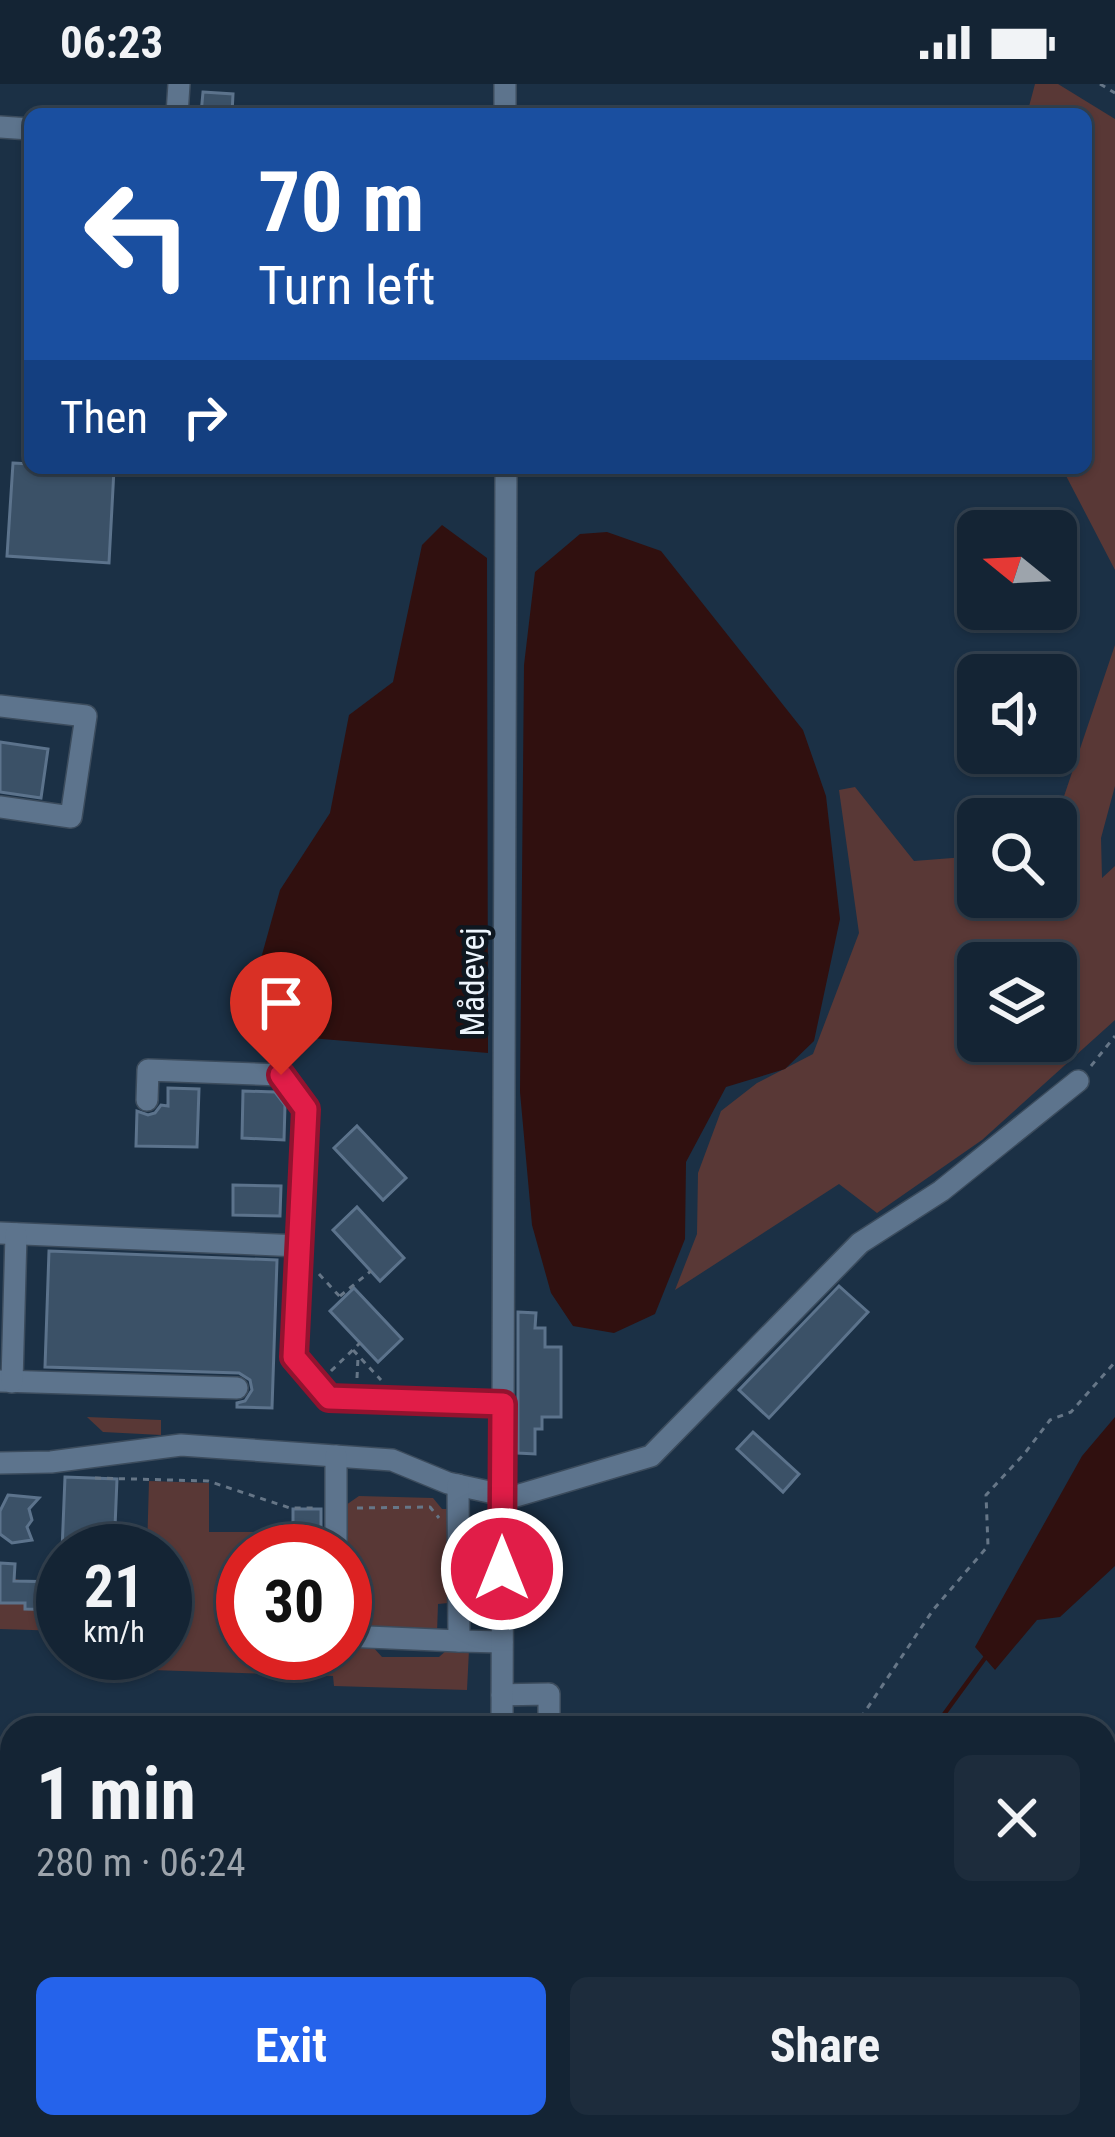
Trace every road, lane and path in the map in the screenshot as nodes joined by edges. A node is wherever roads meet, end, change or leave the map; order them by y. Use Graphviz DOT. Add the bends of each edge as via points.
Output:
graph roads {
  1 [pos="1100,84"];
  2 [pos="1115,93"];
  3 [pos="506,474"];
  4 [pos="0,706"];
  5 [pos="0,808"];
  6 [pos="1115,1036"];
  7 [pos="1078,1082"];
  8 [pos="147,1100"];
  9 [pos="8,1233"];
  10 [pos="300,1249"];
  11 [pos="371,1271"];
  12 [pos="360,1343"];
  13 [pos="353,1350"];
  14 [pos="358,1356"];
  15 [pos="1115,1362"];
  16 [pos="6,1382"];
  17 [pos="317,1384"];
  18 [pos="237,1388"];
  19 [pos="355,1398"];
  20 [pos="399,1399"];
  21 [pos="503,1404"];
  22 [pos="336,1456"];
  23 [pos="0,1463"];
  24 [pos="95,1478"];
  25 [pos="458,1485"];
  26 [pos="503,1496"];
  27 [pos="336,1508"];
  28 [pos="448,1518"];
  29 [pos="336,1524"];
  30 [pos="372,1637"];
  31 [pos="458,1641"];
  32 [pos="502,1642"];
  33 [pos="502,1695"];
  34 [pos="502,1716"];
  35 [pos="549,1716"];
  36 [pos="862,1716"];
  1 -- 2 [label="path"];
  3 -- 21 [label="street, Mådevej"];
  4 -- 5 [label="street" via="86,716 71,817"];
  6 -- 7 [label="path"];
  7 -- 26 [label="street" via="941,1191 860,1243 651,1456"];
  8 -- 10 [label="street" via="148,1070 281,1075 306,1109"];
  9 -- 10 [label="street"];
  9 -- 16 [label="street"];
  10 -- 11 [label="path" via="341,1298"];
  10 -- 17 [label="street" via="294,1357"];
  12 -- 13 [label="path"];
  13 -- 14 [label="path"];
  13 -- 17 [label="path"];
  14 -- 19 [label="path"];
  14 -- 20 [label="path"];
  15 -- 36 [label="path" via="1071,1412 1050,1420 986,1495 988,1546 933,1610"];
  16 -- 18 [label="street"];
  17 -- 19 [label="street" via="329,1398"];
  19 -- 20 [label="street"];
  20 -- 21 [label="street"];
  21 -- 26 [label="street, Mådevej"];
  22 -- 23 [label="street" via="182,1445"];
  22 -- 25 [label="street" via="392,1460"];
  22 -- 27 [label="street"];
  24 -- 27 [label="path" via="208,1481 290,1508"];
  25 -- 26 [label="street"];
  25 -- 31 [label="street"];
  26 -- 32 [label="street, Mådevej"];
  27 -- 28 [label="path" via="430,1508"];
  27 -- 29 [label="street"];
  30 -- 31 [label="street"];
  31 -- 32 [label="street"];
  32 -- 33 [label="street, Mådevej"];
  33 -- 34 [label="street, Mådevej"];
  33 -- 35 [label="street" via="549,1694"];
}
